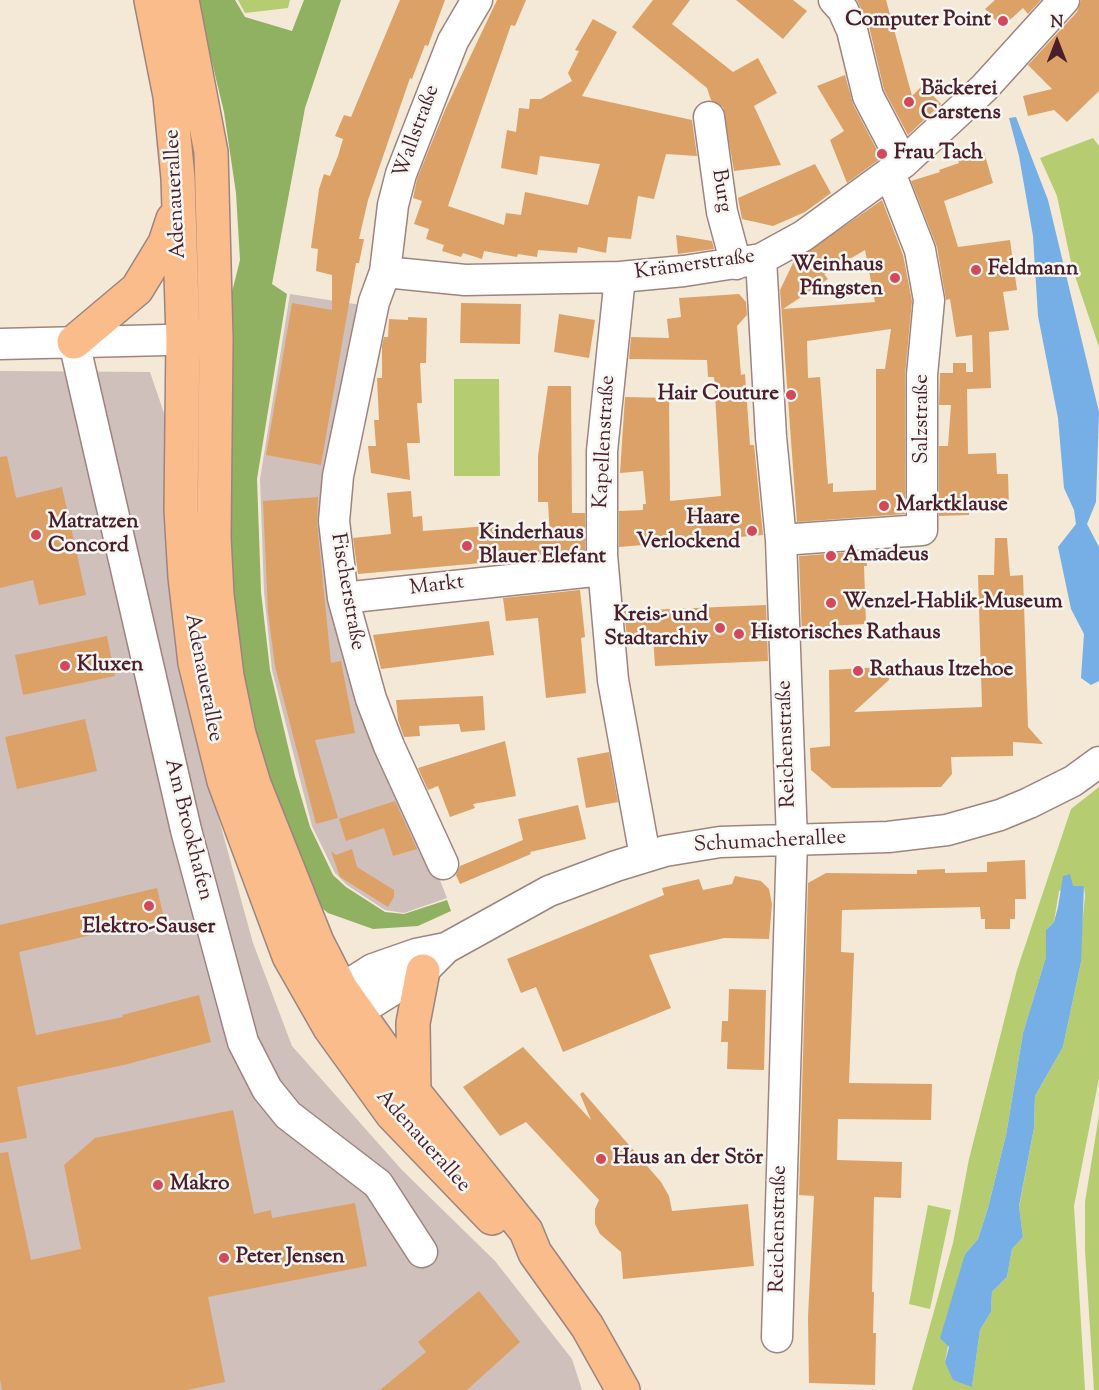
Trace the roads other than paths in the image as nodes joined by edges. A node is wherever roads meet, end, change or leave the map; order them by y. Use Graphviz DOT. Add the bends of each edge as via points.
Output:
graph roads {
  1 [pos="151,0"];
  2 [pos="182,0"];
  3 [pos="477,0"];
  4 [pos="834,0"];
  5 [pos="1064,0"];
  6 [pos="709,117"];
  7 [pos="897,168"];
  8 [pos="177,208"];
  9 [pos="749,261"];
  10 [pos="385,272"];
  11 [pos="620,277"];
  12 [pos="183,338"];
  13 [pos="216,339"];
  14 [pos="74,342"];
  15 [pos="0,344"];
  16 [pos="781,540"];
  17 [pos="603,570"];
  18 [pos="343,598"];
  19 [pos="1099,762"];
  20 [pos="792,840"];
  21 [pos="645,856"];
  22 [pos="443,864"];
  23 [pos="446,948"];
  24 [pos="423,971"];
  25 [pos="336,1008"];
  26 [pos="414,1092"];
  27 [pos="422,1252"];
  28 [pos="535,1253"];
  29 [pos="777,1337"];
  30 [pos="623,1390"];
  1 -- 8 [label="main road, Adenauerallee" via="170,96"];
  2 -- 13 [label="main road, Adenauerallee" via="211,152"];
  3 -- 10 [label="street, Wallstraße" via="453,41 401,174"];
  4 -- 7 [label="street" via="852,30 868,96"];
  5 -- 7 [label="street, Krämerstraße" via="984,88"];
  6 -- 9 [label="street, Burg" via="722,212"];
  7 -- 9 [label="street, Krämerstraße" via="803,236"];
  7 -- 16 [label="street, Salzstraße" via="920,250 929,300 922,375 922,530"];
  8 -- 12 [label="main road, Adenauerallee"];
  8 -- 14 [label="main road" via="165,243 137,289"];
  9 -- 11 [label="street, Krämerstraße"];
  9 -- 16 [label="street, Reichenstraße"];
  10 -- 11 [label="street, Krämerstraße" via="465,280"];
  10 -- 18 [label="street, Fischerstraße" via="374,302 335,497 335,543"];
  11 -- 17 [label="street, Kapellenstraße" via="602,451"];
  12 -- 13 [label="street"];
  12 -- 14 [label="street"];
  12 -- 25 [label="main road, Adenauerallee" via="181,510 195,663 224,781 289,956"];
  13 -- 25 [label="main road, Adenauerallee" via="214,537 216,595 227,676 254,784 311,927"];
  14 -- 15 [label="street"];
  14 -- 27 [label="street, Am Brookhafen" via="186,830 243,1042 267,1089 288,1115 378,1184"];
  16 -- 20 [label="street, Reichenstraße"];
  17 -- 18 [label="street, Markt"];
  17 -- 21 [label="street, Kapellenstraße" via="613,680"];
  18 -- 22 [label="street, Fischerstraße" via="371,699"];
  19 -- 20 [label="street, Schumacherallee" via="1073,781 1029,803 947,830 888,837"];
  20 -- 21 [label="street, Schumacherallee" via="720,842"];
  20 -- 29 [label="street, Reichenstraße"];
  21 -- 23 [label="street, Schumacherallee" via="549,891"];
  23 -- 24 [label="street, Schumacherallee"];
  23 -- 25 [label="street, Schumacherallee" via="373,969"];
  24 -- 25 [label="street, Schumacherallee"];
  24 -- 26 [label="main road" via="413,1023"];
  25 -- 26 [label="main road, Adenauerallee"];
  25 -- 28 [label="main road, Adenauerallee" via="392,1114 514,1241"];
  26 -- 28 [label="main road, Adenauerallee" via="526,1231"];
  28 -- 30 [label="main road, Adenauerallee" via="587,1326"];
}
